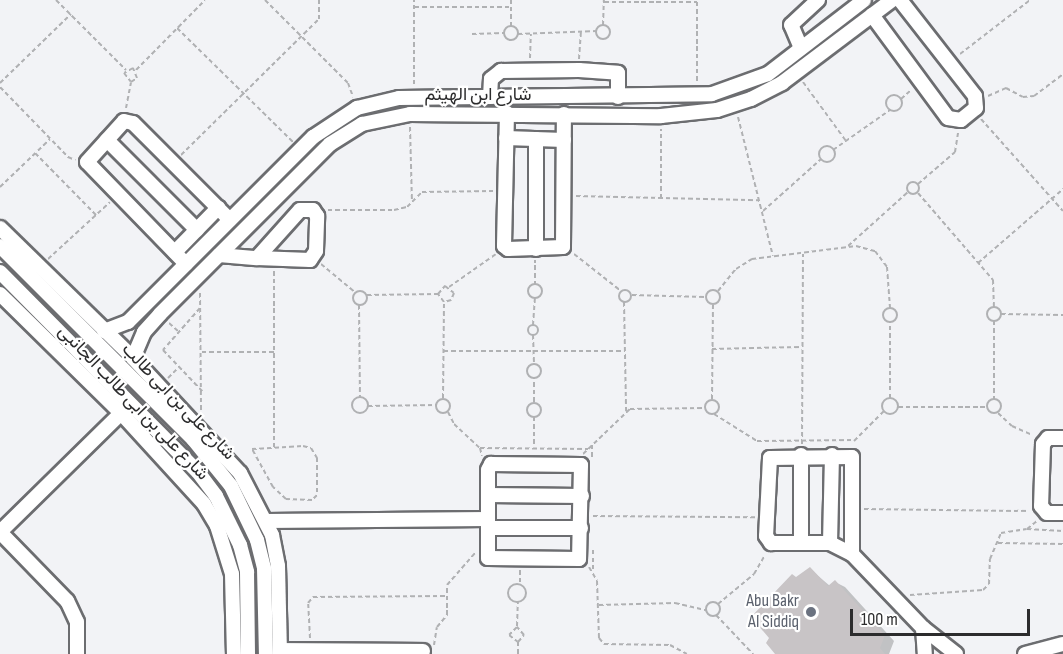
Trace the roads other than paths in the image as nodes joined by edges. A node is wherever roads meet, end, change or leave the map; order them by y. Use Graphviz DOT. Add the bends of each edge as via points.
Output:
graph roads {
  1 [pos="818,0"];
  2 [pos="864,0"];
  3 [pos="892,0"];
  4 [pos="900,0"];
  5 [pos="872,15"];
  6 [pos="801,48"];
  7 [pos="490,97"];
  8 [pos="618,97"];
  9 [pos="537,98"];
  10 [pos="507,113"];
  11 [pos="537,113"];
  12 [pos="564,114"];
  13 [pos="506,138"];
  14 [pos="536,139"];
  15 [pos="107,140"];
  16 [pos="564,140"];
  17 [pos="218,208"];
  18 [pos="230,220"];
  19 [pos="0,228"];
  20 [pos="197,230"];
  21 [pos="0,246"];
  22 [pos="536,249"];
  23 [pos="175,252"];
  24 [pos="219,255"];
  25 [pos="257,258"];
  26 [pos="186,264"];
  27 [pos="0,272"];
  28 [pos="35,272"];
  29 [pos="0,294"];
  30 [pos="105,331"];
  31 [pos="134,358"];
  32 [pos="126,408"];
  33 [pos="1063,438"];
  34 [pos="801,455"];
  35 [pos="832,455"];
  36 [pos="488,495"];
  37 [pos="582,496"];
  38 [pos="1063,513"];
  39 [pos="267,521"];
  40 [pos="488,523"];
  41 [pos="581,528"];
  42 [pos="0,532"];
  43 [pos="801,543"];
  44 [pos="830,543"];
  45 [pos="852,554"];
  46 [pos="923,628"];
  47 [pos="1063,644"];
  48 [pos="428,651"];
  49 [pos="280,652"];
  50 [pos="77,654"];
  51 [pos="234,654"];
  52 [pos="248,654"];
  53 [pos="266,654"];
  54 [pos="926,654"];
  55 [pos="956,654"];
  56 [pos="1025,654"];
  1 -- 6 [label="street" via="791,25"];
  2 -- 6 [label="street, شارع ابن الهيثم"];
  3 -- 5 [label="street, شارع ابن الهيثم"];
  4 -- 5 [label="street" via="975,106 954,121"];
  5 -- 12 [label="street, شارع ابن الهيثم" via="796,73 735,105 699,114"];
  6 -- 8 [label="street, شارع ابن الهيثم" via="755,80 696,96"];
  7 -- 8 [label="street" via="494,74 579,70 618,73"];
  7 -- 9 [label="street, شارع ابن الهيثم"];
  7 -- 18 [label="street, شارع ابن الهيثم" via="414,98 357,108 326,125"];
  8 -- 9 [label="street, شارع ابن الهيثم"];
  9 -- 11 [label="street"];
  10 -- 11 [label="street, شارع ابن الهيثم"];
  10 -- 13 [label="street"];
  10 -- 24 [label="street, شارع ابن الهيثم" via="410,114 373,120 340,136"];
  11 -- 12 [label="street, شارع ابن الهيثم"];
  12 -- 16 [label="street"];
  13 -- 14 [label="street"];
  13 -- 22 [label="street" via="505,248"];
  14 -- 16 [label="street"];
  14 -- 22 [label="street"];
  15 -- 17 [label="street" via="124,121 129,122"];
  15 -- 20 [label="street"];
  15 -- 23 [label="street" via="87,162"];
  16 -- 22 [label="street" via="563,247"];
  17 -- 18 [label="street"];
  17 -- 20 [label="street"];
  18 -- 26 [label="street, شارع ابن الهيثم"];
  19 -- 28 [label="street, شارع على بن ابى طالب الجانبى"];
  20 -- 23 [label="street"];
  21 -- 28 [label="street, شارع على بن ابى طالب"];
  23 -- 26 [label="street"];
  24 -- 25 [label="street"];
  24 -- 31 [label="street, شارع ابن الهيثم" via="144,332"];
  25 -- 25 [label="street" via="300,210 313,210 317,216 313,257 305,261"];
  26 -- 30 [label="street, شارع ابن الهيثم" via="128,322"];
  27 -- 32 [label="street, شارع على بن ابى طالب"];
  28 -- 30 [label="street, شارع على بن ابى طالب الجانبى"];
  28 -- 53 [label="street, شارع على بن ابى طالب" via="193,440 231,486 257,540 264,568"];
  29 -- 32 [label="street, شارع على بن ابى طالب الجانبى"];
  30 -- 31 [label="street, شارع على بن ابى طالب الجانبى"];
  31 -- 39 [label="street, شارع على بن ابى طالب الجانبى" via="240,473"];
  32 -- 42 [label="street"];
  32 -- 51 [label="street, شارع على بن ابى طالب الجانبى" via="217,526 232,574"];
  32 -- 52 [label="street, شارع على بن ابى طالب" via="198,472 230,520 247,572"];
  33 -- 38 [label="street" via="1045,439 1043,511"];
  34 -- 35 [label="street"];
  34 -- 43 [label="street"];
  34 -- 43 [label="street" via="770,458 766,536 771,543"];
  35 -- 44 [label="street"];
  35 -- 45 [label="street" via="849,455 854,461"];
  36 -- 37 [label="street"];
  36 -- 37 [label="street" via="491,464 581,465"];
  36 -- 40 [label="street"];
  37 -- 41 [label="street"];
  39 -- 40 [label="street"];
  39 -- 49 [label="street, شارع على بن ابى طالب الجانبى" via="278,566"];
  40 -- 41 [label="street"];
  40 -- 41 [label="street" via="491,561 579,559"];
  42 -- 50 [label="street" via="73,611"];
  43 -- 44 [label="street"];
  44 -- 45 [label="street"];
  45 -- 46 [label="street"];
  46 -- 54 [label="street"];
  46 -- 55 [label="street"];
  47 -- 56 [label="street"];
  48 -- 49 [label="street"];
}
